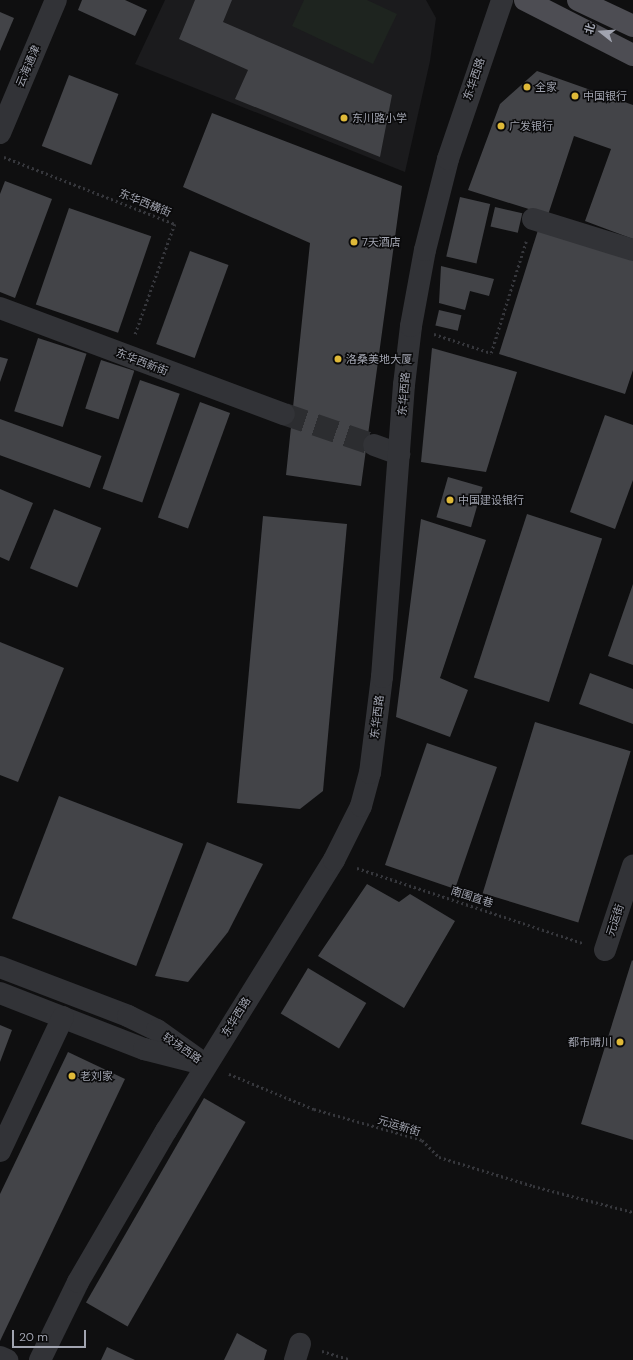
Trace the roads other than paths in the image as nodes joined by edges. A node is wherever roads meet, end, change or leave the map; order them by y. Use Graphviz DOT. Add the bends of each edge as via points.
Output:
graph roads {
  1 [pos="56,0"];
  2 [pos="502,0"];
  3 [pos="525,0"];
  4 [pos="578,0"];
  5 [pos="633,26"];
  6 [pos="633,55"];
  7 [pos="0,133"];
  8 [pos="533,220"];
  9 [pos="633,250"];
  10 [pos="0,308"];
  11 [pos="284,414"];
  12 [pos="374,445"];
  13 [pos="399,454"];
  14 [pos="633,866"];
  15 [pos="605,950"];
  16 [pos="0,967"];
  17 [pos="0,994"];
  18 [pos="64,1017"];
  19 [pos="206,1065"];
  20 [pos="0,1150"];
  21 [pos="0,1357"];
  22 [pos="7,1360"];
  23 [pos="40,1360"];
  1 -- 7 [label="street, 云海通津"];
  2 -- 13 [label="street, 东华西路" via="464,109 425,250 412,326"];
  3 -- 6 [label="main road"];
  4 -- 5 [label="main road"];
  8 -- 9 [label="street"];
  10 -- 11 [label="street, 东华西新街"];
  12 -- 13 [label="street"];
  13 -- 19 [label="street, 东华西路" via="382,677 370,773 361,806 334,860"];
  14 -- 15 [label="street, 元运街"];
  16 -- 19 [label="street, 较场西路" via="128,1016 157,1030"];
  17 -- 18 [label="street, 较场西路"];
  18 -- 19 [label="street, 较场西路" via="144,1049"];
  18 -- 20 [label="street"];
  19 -- 23 [label="street, 东华西路" via="78,1282"];
  21 -- 22 [label="street"];
}
